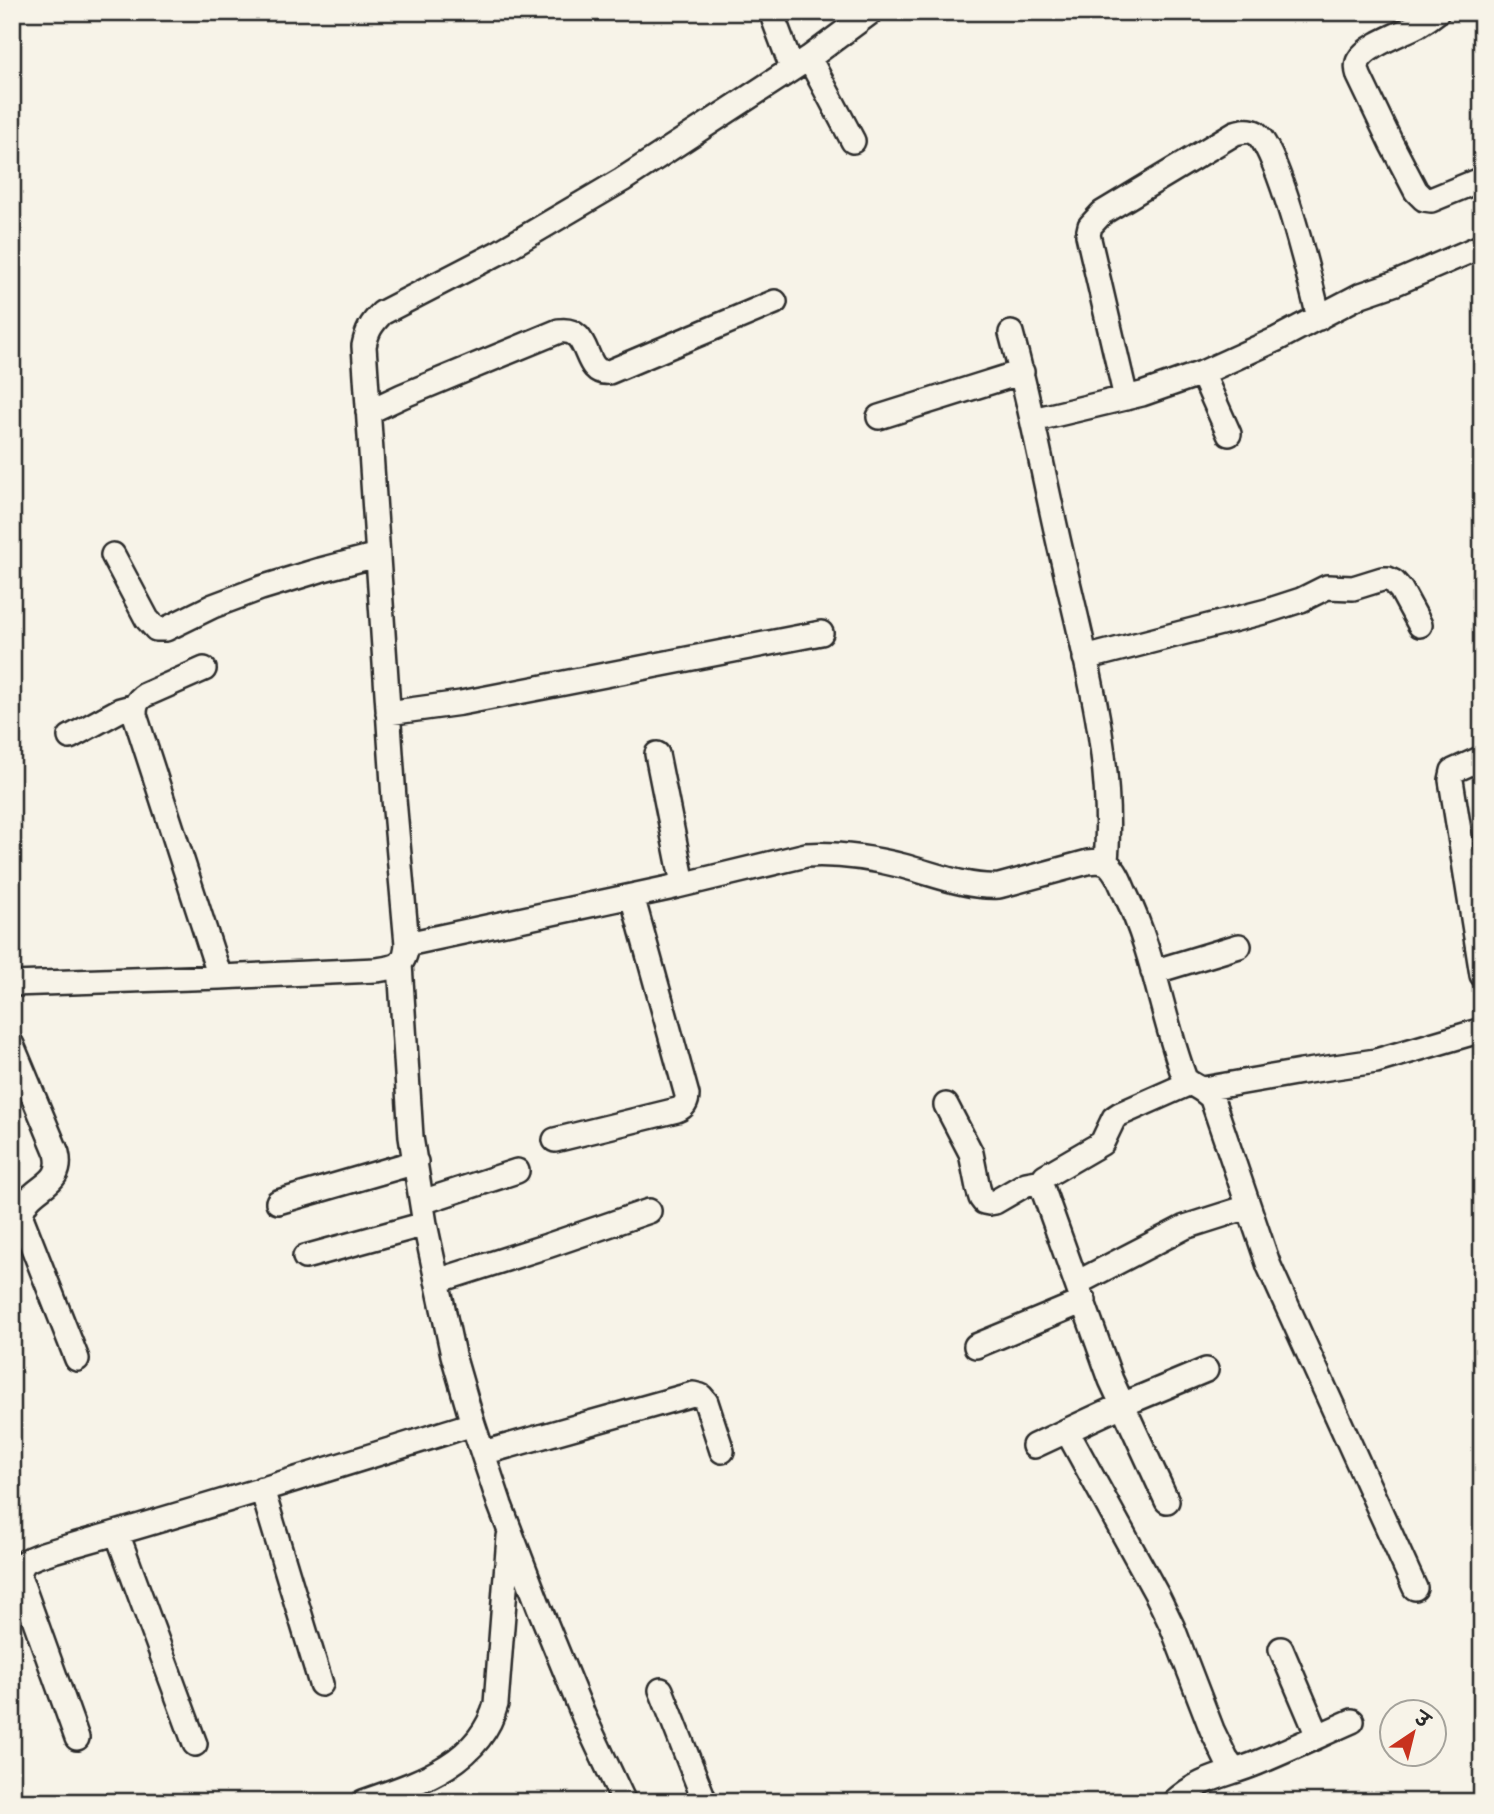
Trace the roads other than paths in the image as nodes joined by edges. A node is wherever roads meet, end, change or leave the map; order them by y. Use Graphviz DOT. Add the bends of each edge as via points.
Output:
graph roads {
  1 [pos="771,12"];
  2 [pos="871,12"];
  3 [pos="1437,12"];
  4 [pos="801,63"];
  5 [pos="853,141"];
  6 [pos="1482,179"];
  7 [pos="1482,246"];
  8 [pos="775,302"];
  9 [pos="1319,318"];
  10 [pos="1012,333"];
  11 [pos="1022,372"];
  12 [pos="1202,373"];
  13 [pos="1126,398"];
  14 [pos="368,412"];
  15 [pos="879,417"];
  16 [pos="1033,420"];
  17 [pos="1229,434"];
  18 [pos="113,555"];
  19 [pos="377,555"];
  20 [pos="1420,625"];
  21 [pos="821,633"];
  22 [pos="1085,658"];
  23 [pos="204,669"];
  24 [pos="135,706"];
  25 [pos="388,713"];
  26 [pos="70,737"];
  27 [pos="657,754"];
  28 [pos="1482,758"];
  29 [pos="1106,862"];
  30 [pos="683,884"];
  31 [pos="632,895"];
  32 [pos="1239,946"];
  33 [pos="404,954"];
  34 [pos="1153,972"];
  35 [pos="1482,975"];
  36 [pos="220,977"];
  37 [pos="12,984"];
  38 [pos="1482,1030"];
  39 [pos="12,1045"];
  40 [pos="1197,1086"];
  41 [pos="946,1105"];
  42 [pos="555,1140"];
  43 [pos="416,1163"];
  44 [pos="517,1171"];
  45 [pos="1042,1181"];
  46 [pos="278,1202"];
  47 [pos="1248,1207"];
  48 [pos="649,1211"];
  49 [pos="424,1213"];
  50 [pos="306,1257"];
  51 [pos="437,1281"];
  52 [pos="1081,1292"];
  53 [pos="976,1346"];
  54 [pos="77,1359"];
  55 [pos="1206,1370"];
  56 [pos="1122,1405"];
  57 [pos="473,1424"];
  58 [pos="1067,1431"];
  59 [pos="1034,1446"];
  60 [pos="722,1451"];
  61 [pos="483,1453"];
  62 [pos="262,1489"];
  63 [pos="1167,1501"];
  64 [pos="510,1531"];
  65 [pos="117,1533"];
  66 [pos="1415,1588"];
  67 [pos="1281,1649"];
  68 [pos="321,1684"];
  69 [pos="661,1690"];
  70 [pos="1352,1721"];
  71 [pos="1318,1736"];
  72 [pos="77,1738"];
  73 [pos="195,1744"];
  74 [pos="1234,1770"];
  75 [pos="363,1802"];
  76 [pos="624,1802"];
  77 [pos="705,1802"];
  78 [pos="1174,1802"];
  1 -- 4 [label="street"];
  2 -- 4 [label="street"];
  3 -- 6 [label="street" via="1363,55 1358,61 1359,76 1420,197 1431,200"];
  4 -- 5 [label="street"];
  4 -- 14 [label="street" via="622,180 498,253 382,313 366,332 364,346"];
  7 -- 9 [label="street" via="1361,295"];
  8 -- 14 [label="street" via="602,373 575,332 559,331"];
  9 -- 12 [label="street"];
  9 -- 13 [label="street" via="1276,166 1258,134 1235,134 1102,213 1090,226 1088,235"];
  10 -- 11 [label="street"];
  11 -- 15 [label="street"];
  11 -- 16 [label="street"];
  12 -- 13 [label="street"];
  12 -- 17 [label="street"];
  13 -- 16 [label="street"];
  14 -- 19 [label="street"];
  16 -- 22 [label="street"];
  18 -- 19 [label="street" via="156,629 261,588"];
  19 -- 25 [label="street"];
  20 -- 22 [label="street" via="1401,590 1394,582 1381,579 1353,588 1327,587 1267,611"];
  21 -- 25 [label="street"];
  22 -- 29 [label="street" via="1107,793"];
  23 -- 24 [label="street" via="145,695"];
  24 -- 26 [label="street"];
  24 -- 36 [label="street"];
  25 -- 33 [label="street"];
  27 -- 30 [label="street"];
  28 -- 35 [label="street" via="1453,771 1451,780"];
  29 -- 30 [label="street" via="1088,862 987,887 874,860 822,854"];
  29 -- 34 [label="street" via="1132,907"];
  30 -- 31 [label="street"];
  31 -- 33 [label="street"];
  31 -- 42 [label="street" via="687,1101 677,1110"];
  32 -- 34 [label="street"];
  33 -- 36 [label="street" via="392,968 376,970"];
  33 -- 43 [label="street" via="408,1099"];
  34 -- 40 [label="street" via="1185,1079"];
  36 -- 37 [label="street"];
  38 -- 40 [label="street" via="1376,1061"];
  39 -- 54 [label="street" via="60,1163 53,1178 26,1201 21,1217"];
  40 -- 45 [label="street" via="1120,1114 1102,1143"];
  40 -- 47 [label="street" via="1212,1099"];
  41 -- 45 [label="street" via="971,1153 984,1202 995,1202 1026,1184"];
  43 -- 46 [label="street"];
  43 -- 49 [label="street"];
  44 -- 49 [label="street"];
  45 -- 52 [label="street"];
  47 -- 52 [label="street" via="1185,1227"];
  47 -- 66 [label="street" via="1269,1266"];
  48 -- 51 [label="street"];
  49 -- 50 [label="street"];
  49 -- 51 [label="street"];
  51 -- 57 [label="street"];
  52 -- 53 [label="street"];
  52 -- 56 [label="street"];
  55 -- 56 [label="street"];
  56 -- 58 [label="street"];
  56 -- 63 [label="street"];
  57 -- 61 [label="street"];
  57 -- 62 [label="street"];
  58 -- 59 [label="street"];
  58 -- 74 [label="street" via="1157,1595 1212,1730"];
  60 -- 61 [label="street" via="706,1402 694,1394"];
  61 -- 64 [label="street"];
  62 -- 65 [label="street"];
  62 -- 68 [label="street"];
  64 -- 75 [label="street" via="499,1679 489,1725 473,1746 445,1767"];
  64 -- 76 [label="street" via="584,1717"];
  65 -- 72 [label="street" via="30,1559 20,1569"];
  65 -- 73 [label="street"];
  67 -- 71 [label="street"];
  69 -- 77 [label="street"];
  70 -- 71 [label="street"];
  71 -- 74 [label="street"];
  74 -- 78 [label="street" via="1202,1782"];
}
